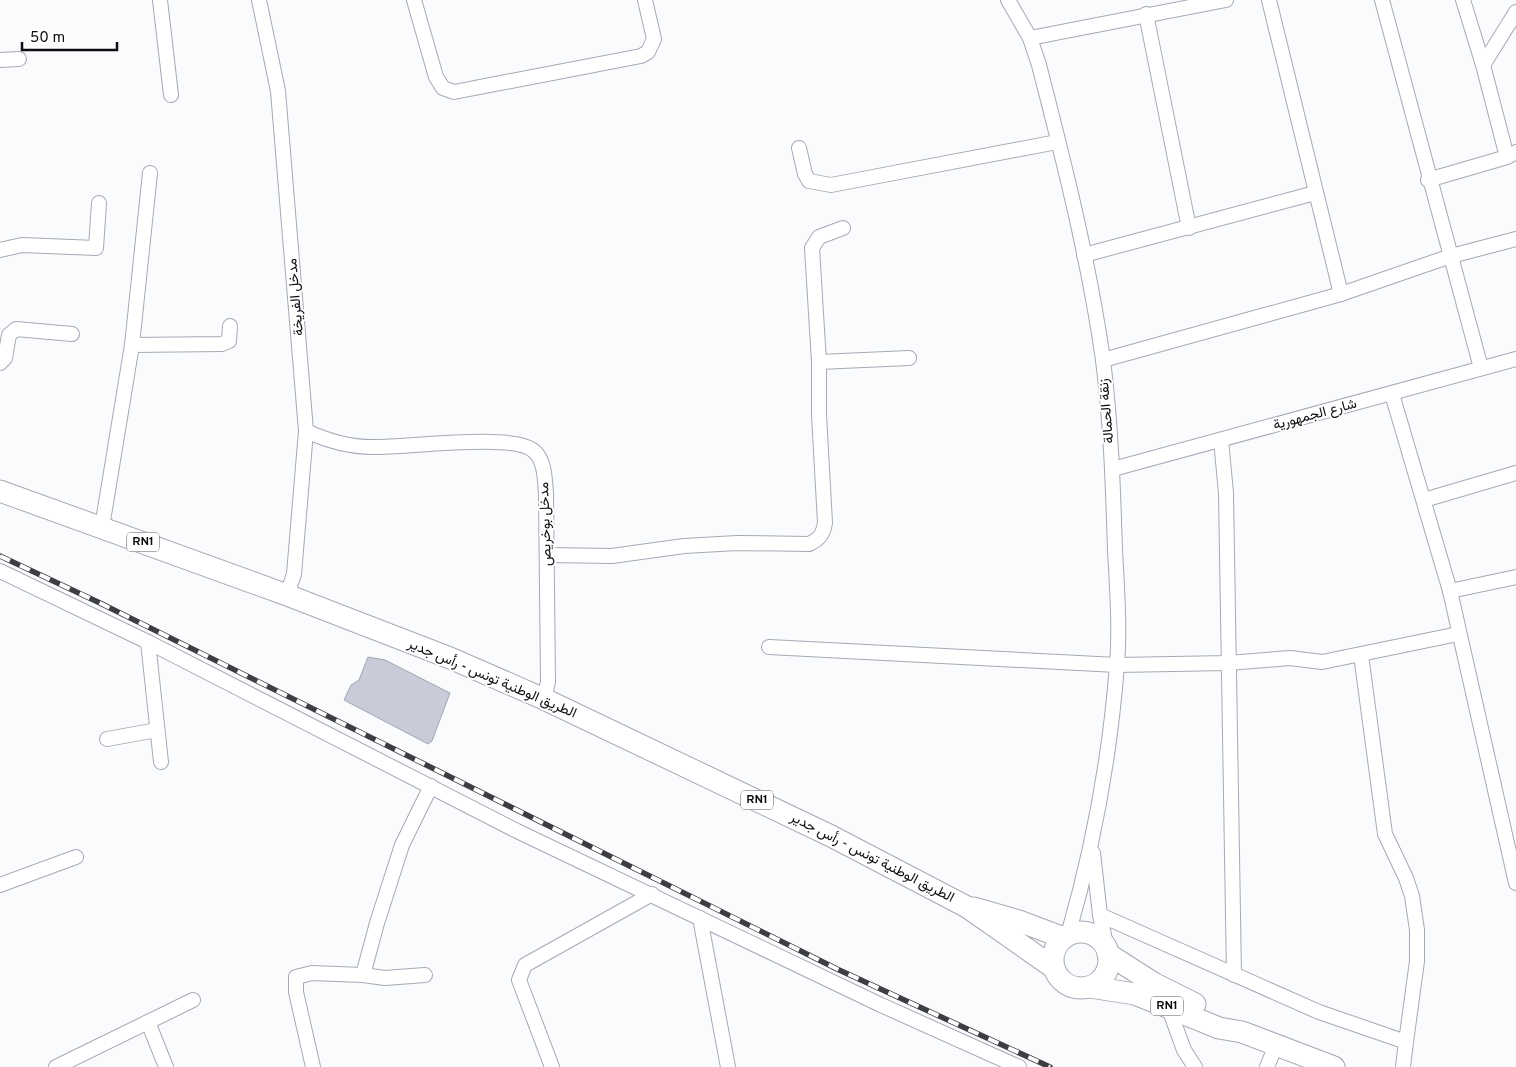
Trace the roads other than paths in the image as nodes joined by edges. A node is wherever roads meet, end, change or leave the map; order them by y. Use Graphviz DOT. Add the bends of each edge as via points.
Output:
graph roads {
  1 [pos="160,0"];
  2 [pos="259,0"];
  3 [pos="414,0"];
  4 [pos="645,0"];
  5 [pos="1008,0"];
  6 [pos="1226,0"];
  7 [pos="1269,0"];
  8 [pos="1382,0"];
  9 [pos="1463,0"];
  10 [pos="1516,12"];
  11 [pos="1146,14"];
  12 [pos="1030,38"];
  13 [pos="19,59"];
  14 [pos="0,60"];
  15 [pos="1483,65"];
  16 [pos="171,95"];
  17 [pos="1057,142"];
  18 [pos="799,148"];
  19 [pos="1512,155"];
  20 [pos="150,173"];
  21 [pos="1428,180"];
  22 [pos="1315,193"];
  23 [pos="99,203"];
  24 [pos="843,228"];
  25 [pos="1189,228"];
  26 [pos="1516,239"];
  27 [pos="0,250"];
  28 [pos="1084,255"];
  29 [pos="1451,256"];
  30 [pos="1341,294"];
  31 [pos="230,326"];
  32 [pos="72,334"];
  33 [pos="132,345"];
  34 [pos="909,358"];
  35 [pos="1516,359"];
  36 [pos="1103,360"];
  37 [pos="819,362"];
  38 [pos="0,363"];
  39 [pos="1481,368"];
  40 [pos="1392,394"];
  41 [pos="306,431"];
  42 [pos="1222,440"];
  43 [pos="1113,469"];
  44 [pos="1516,473"];
  45 [pos="0,491"];
  46 [pos="1424,500"];
  47 [pos="102,527"];
  48 [pos="548,555"];
  49 [pos="0,571"];
  50 [pos="1516,577"];
  51 [pos="1450,591"];
  52 [pos="286,595"];
  53 [pos="1458,634"];
  54 [pos="148,642"];
  55 [pos="769,647"];
  56 [pos="1361,655"];
  57 [pos="1228,663"];
  58 [pos="1117,665"];
  59 [pos="546,690"];
  60 [pos="157,730"];
  61 [pos="107,739"];
  62 [pos="161,762"];
  63 [pos="431,786"];
  64 [pos="1092,835"];
  65 [pos="1510,836"];
  66 [pos="76,857"];
  67 [pos="1516,883"];
  68 [pos="0,885"];
  69 [pos="652,894"];
  70 [pos="967,907"];
  71 [pos="1100,915"];
  72 [pos="700,918"];
  73 [pos="1066,937"];
  74 [pos="1108,952"];
  75 [pos="1054,968"];
  76 [pos="363,975"];
  77 [pos="425,975"];
  78 [pos="1234,975"];
  79 [pos="1090,987"];
  80 [pos="193,1000"];
  81 [pos="1168,1006"];
  82 [pos="148,1022"];
  83 [pos="1242,1032"];
  84 [pos="1406,1042"];
  85 [pos="1276,1045"];
  86 [pos="56,1067"];
  87 [pos="166,1067"];
  88 [pos="313,1067"];
  89 [pos="552,1067"];
  90 [pos="728,1067"];
  91 [pos="1019,1067"];
  92 [pos="1194,1067"];
  93 [pos="1267,1067"];
  94 [pos="1334,1067"];
  95 [pos="1403,1067"];
  1 -- 16 [label="street"];
  2 -- 41 [label="street, مدخل الفريخة" via="278,91"];
  3 -- 4 [label="street" via="436,77 443,88 454,92 641,56 648,52 654,39"];
  5 -- 12 [label="street, زنقة الحمالة"];
  6 -- 11 [label="street"];
  7 -- 22 [label="street"];
  8 -- 21 [label="street"];
  9 -- 15 [label="street"];
  10 -- 15 [label="street"];
  11 -- 12 [label="street"];
  11 -- 25 [label="street"];
  12 -- 17 [label="street, زنقة الحمالة"];
  13 -- 14 [label="street"];
  15 -- 19 [label="street"];
  17 -- 18 [label="street" via="831,185 809,181"];
  17 -- 28 [label="street, زنقة الحمالة"];
  19 -- 21 [label="street"];
  20 -- 33 [label="street"];
  21 -- 29 [label="street"];
  22 -- 25 [label="street"];
  22 -- 30 [label="street"];
  23 -- 27 [label="street" via="96,248 22,245"];
  24 -- 37 [label="street" via="818,237 812,248"];
  25 -- 28 [label="street"];
  26 -- 29 [label="street"];
  28 -- 36 [label="street, زنقة الحمالة"];
  29 -- 30 [label="street"];
  29 -- 39 [label="street"];
  30 -- 36 [label="street"];
  31 -- 33 [label="street" via="229,341 222,344"];
  32 -- 38 [label="street" via="16,329 9,335 6,358"];
  33 -- 47 [label="street"];
  34 -- 37 [label="street"];
  35 -- 39 [label="street, شارع الجمهورية"];
  36 -- 43 [label="street, زنقة الحمالة"];
  37 -- 48 [label="street" via="825,523 824,532 816,541 809,544 684,546 612,556"];
  39 -- 40 [label="street, شارع الجمهورية"];
  40 -- 42 [label="street, شارع الجمهورية"];
  40 -- 46 [label="street"];
  41 -- 48 [label="street, مدخل بوخريص" via="330,442 365,447 479,442 530,447 539,458 544,476"];
  41 -- 52 [label="street, مدخل الفريخة" via="294,574"];
  42 -- 43 [label="street, شارع الجمهورية"];
  42 -- 57 [label="street" via="1226,492"];
  43 -- 58 [label="street, زنقة الحمالة"];
  44 -- 46 [label="street"];
  45 -- 47 [label="main road, الطريق الوطنية تونس - رأس جدير / RN1"];
  46 -- 51 [label="street"];
  47 -- 52 [label="main road, الطريق الوطنية تونس - رأس جدير / RN1"];
  48 -- 59 [label="street, مدخل بوخريص"];
  49 -- 54 [label="street"];
  50 -- 51 [label="street"];
  51 -- 53 [label="street"];
  52 -- 59 [label="main road, الطريق الوطنية تونس - رأس جدير / RN1" via="450,658"];
  53 -- 56 [label="street"];
  53 -- 65 [label="street"];
  54 -- 60 [label="street"];
  54 -- 63 [label="street"];
  55 -- 58 [label="street"];
  56 -- 57 [label="street" via="1322,662 1290,658"];
  56 -- 84 [label="street" via="1385,834 1409,887 1417,930"];
  57 -- 58 [label="street"];
  57 -- 78 [label="street"];
  58 -- 64 [label="street, زنقة الحمالة"];
  59 -- 70 [label="main road, الطريق الوطنية تونس - رأس جدير / RN1"];
  60 -- 61 [label="street"];
  60 -- 62 [label="street"];
  63 -- 69 [label="street" via="517,831"];
  63 -- 76 [label="street" via="402,845"];
  64 -- 71 [label="street"];
  64 -- 73 [label="street"];
  65 -- 67 [label="street"];
  66 -- 68 [label="street"];
  69 -- 72 [label="street"];
  69 -- 89 [label="street" via="525,965 519,980"];
  70 -- 73 [label="main road, الطريق الوطنية تونس - رأس جدير / RN1" via="990,911"];
  70 -- 75 [label="main road, الطريق الوطنية تونس - رأس جدير / RN1"];
  71 -- 74 [label="street"];
  71 -- 78 [label="street"];
  72 -- 90 [label="street"];
  72 -- 91 [label="street"];
  73 -- 74 [label="main road, RN1" via="1077,932 1095,936"];
  73 -- 75 [label="main road" via="1054,952"];
  74 -- 79 [label="main road" via="1109,962 1103,978"];
  74 -- 83 [label="main road, RN1" via="1155,984 1224,1017"];
  75 -- 79 [label="main road, RN1" via="1064,983 1072,987"];
  76 -- 77 [label="street" via="384,978"];
  76 -- 88 [label="street" via="312,973 296,977 296,992"];
  78 -- 84 [label="street" via="1319,1012"];
  79 -- 81 [label="main road, RN1" via="1125,992"];
  80 -- 82 [label="street"];
  81 -- 83 [label="main road, RN1" via="1219,1028"];
  81 -- 92 [label="street" via="1184,1050"];
  82 -- 86 [label="street"];
  82 -- 87 [label="street"];
  83 -- 85 [label="main road, RN1"];
  84 -- 95 [label="street"];
  85 -- 93 [label="street"];
  85 -- 94 [label="main road, RN1"];
}
